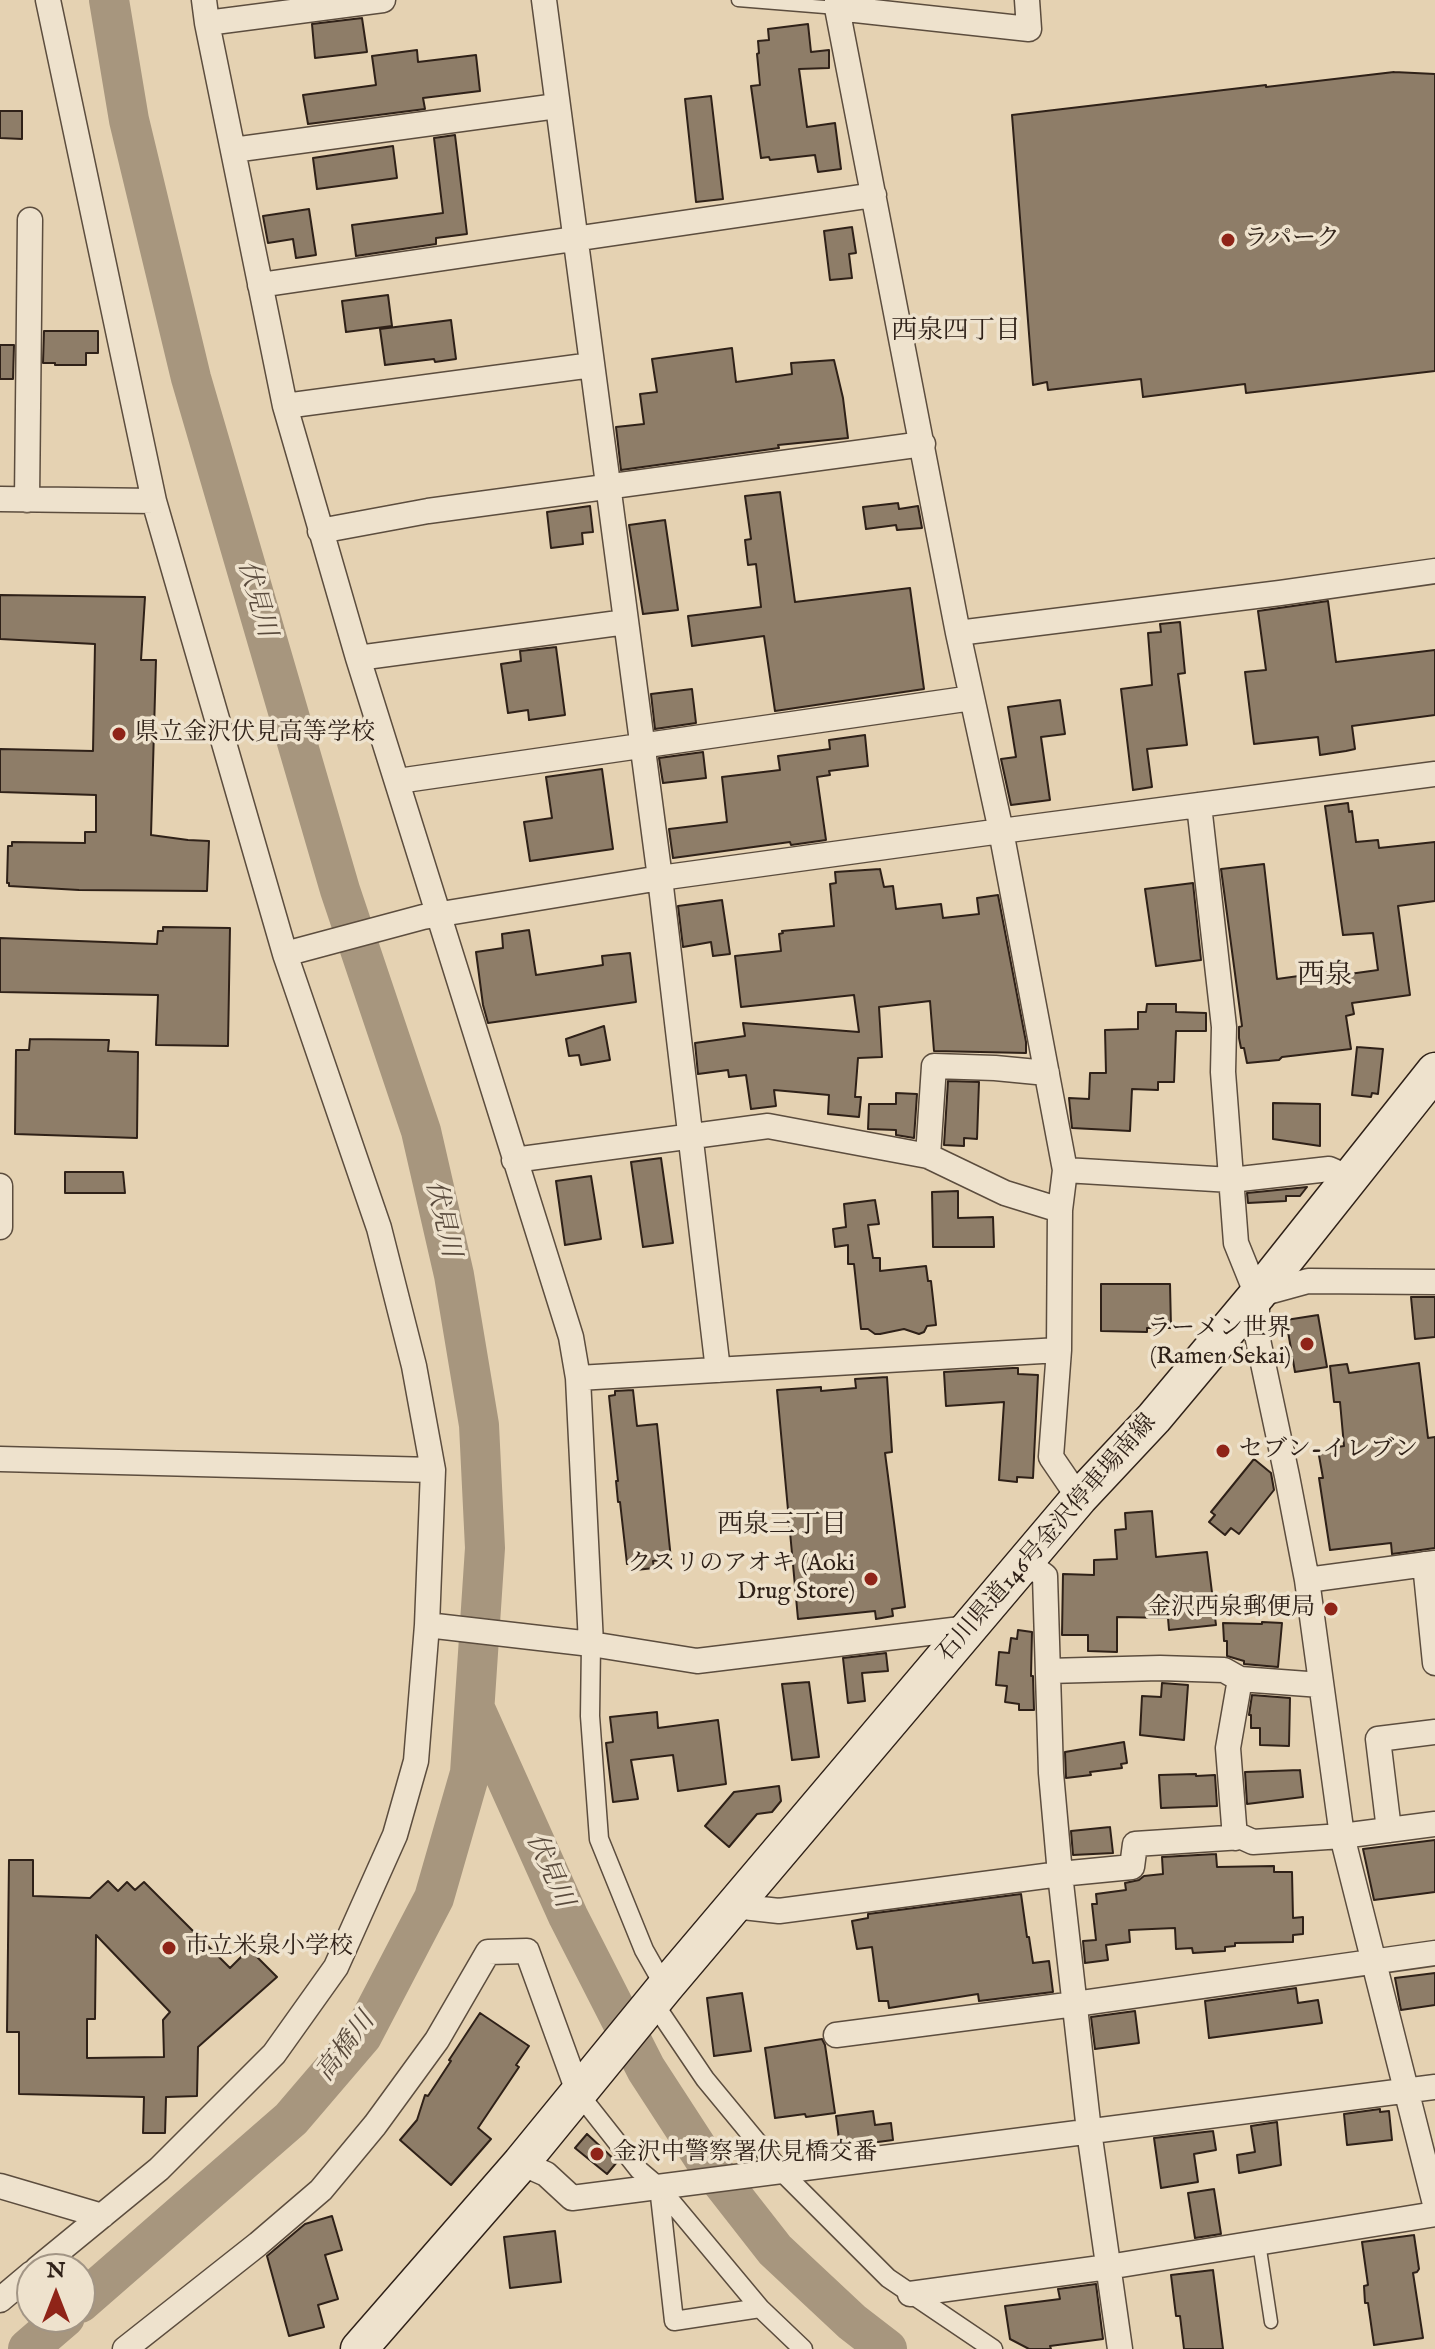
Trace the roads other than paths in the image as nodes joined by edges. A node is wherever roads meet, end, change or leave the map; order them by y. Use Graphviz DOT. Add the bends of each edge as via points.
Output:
graph roads {
  1 [pos="48,0"];
  2 [pos="383,0"];
  3 [pos="544,0"];
  4 [pos="738,0"];
  5 [pos="1027,0"];
  6 [pos="837,4"];
  7 [pos="206,12"];
  8 [pos="557,106"];
  9 [pos="233,150"];
  10 [pos="874,195"];
  11 [pos="30,220"];
  12 [pos="575,239"];
  13 [pos="260,285"];
  14 [pos="592,365"];
  15 [pos="285,406"];
  16 [pos="923,444"];
  17 [pos="608,486"];
  18 [pos="0,499"];
  19 [pos="27,500"];
  20 [pos="154,501"];
  21 [pos="320,531"];
  22 [pos="1435,571"];
  23 [pos="626,622"];
  24 [pos="958,633"];
  25 [pos="358,658"];
  26 [pos="972,698"];
  27 [pos="642,745"];
  28 [pos="1435,774"];
  29 [pos="398,781"];
  30 [pos="1199,805"];
  31 [pos="1001,831"];
  32 [pos="660,878"];
  33 [pos="431,915"];
  34 [pos="292,953"];
  35 [pos="1435,1071"];
  36 [pos="1047,1073"];
  37 [pos="690,1137"];
  38 [pos="928,1156"];
  39 [pos="514,1160"];
  40 [pos="1065,1170"];
  41 [pos="1350,1178"];
  42 [pos="1231,1180"];
  43 [pos="0,1186"];
  44 [pos="1060,1210"];
  45 [pos="0,1227"];
  46 [pos="1435,1282"];
  47 [pos="1257,1295"];
  48 [pos="1059,1350"];
  49 [pos="718,1370"];
  50 [pos="578,1378"];
  51 [pos="0,1459"];
  52 [pos="433,1470"];
  53 [pos="1079,1498"];
  54 [pos="1025,1561"];
  55 [pos="1430,1564"];
  56 [pos="1307,1580"];
  57 [pos="434,1626"];
  58 [pos="969,1628"];
  59 [pos="587,1643"];
  60 [pos="1435,1663"];
  61 [pos="1048,1671"];
  62 [pos="1240,1679"];
  63 [pos="1321,1685"];
  64 [pos="1435,1732"];
  65 [pos="1435,1824"];
  66 [pos="1389,1830"];
  67 [pos="1342,1836"];
  68 [pos="1235,1838"];
  69 [pos="1060,1874"];
  70 [pos="734,1906"];
  71 [pos="1435,1953"];
  72 [pos="1373,1961"];
  73 [pos="659,1994"];
  74 [pos="1075,2004"];
  75 [pos="836,2035"];
  76 [pos="1435,2087"];
  77 [pos="1405,2091"];
  78 [pos="579,2094"];
  79 [pos="1089,2131"];
  80 [pos="521,2163"];
  81 [pos="781,2171"];
  82 [pos="0,2186"];
  83 [pos="666,2187"];
  84 [pos="1435,2204"];
  85 [pos="1435,2214"];
  86 [pos="102,2216"];
  87 [pos="1259,2243"];
  88 [pos="57,2253"];
  89 [pos="1108,2267"];
  90 [pos="16,2286"];
  91 [pos="910,2294"];
  92 [pos="0,2300"];
  93 [pos="760,2308"];
  94 [pos="1271,2322"];
  95 [pos="125,2349"];
  96 [pos="359,2349"];
  97 [pos="803,2349"];
  98 [pos="993,2349"];
  99 [pos="1120,2349"];
  1 -- 20 [label="street"];
  2 -- 7 [label="street"];
  3 -- 8 [label="street"];
  4 -- 6 [label="lane"];
  5 -- 6 [label="street" via="1029,29"];
  6 -- 10 [label="street"];
  7 -- 9 [label="street"];
  8 -- 9 [label="street"];
  8 -- 12 [label="street"];
  9 -- 13 [label="street"];
  10 -- 12 [label="street"];
  10 -- 16 [label="street"];
  11 -- 19 [label="street"];
  12 -- 13 [label="street"];
  12 -- 14 [label="street"];
  13 -- 15 [label="street"];
  14 -- 15 [label="street"];
  14 -- 17 [label="street"];
  15 -- 21 [label="street"];
  16 -- 17 [label="street"];
  16 -- 24 [label="street"];
  17 -- 21 [label="street"];
  17 -- 23 [label="street"];
  18 -- 19 [label="street"];
  19 -- 20 [label="street"];
  20 -- 34 [label="street"];
  21 -- 25 [label="street"];
  22 -- 24 [label="street"];
  23 -- 25 [label="street"];
  23 -- 27 [label="street"];
  24 -- 26 [label="street"];
  25 -- 29 [label="street"];
  26 -- 27 [label="street"];
  26 -- 31 [label="street"];
  27 -- 29 [label="street"];
  27 -- 32 [label="street"];
  28 -- 30 [label="street"];
  29 -- 33 [label="street"];
  30 -- 31 [label="street"];
  30 -- 42 [label="street" via="1224,1027"];
  31 -- 32 [label="street"];
  31 -- 36 [label="street"];
  32 -- 33 [label="street"];
  32 -- 37 [label="street"];
  33 -- 34 [label="street"];
  33 -- 39 [label="street"];
  34 -- 52 [label="street" via="379,1228 414,1366"];
  35 -- 41 [label="main road, 石川県道146号金沢停車場南線"];
  36 -- 38 [label="street" via="934,1066"];
  36 -- 40 [label="street"];
  37 -- 38 [label="street" via="768,1126"];
  37 -- 39 [label="street"];
  37 -- 49 [label="street"];
  38 -- 44 [label="street" via="1005,1193"];
  39 -- 50 [label="street" via="571,1337"];
  40 -- 42 [label="street"];
  40 -- 44 [label="street"];
  41 -- 42 [label="street" via="1329,1169"];
  41 -- 47 [label="main road, 石川県道146号金沢停車場南線"];
  42 -- 47 [label="street" via="1236,1243"];
  43 -- 45 [label="street"];
  44 -- 48 [label="street"];
  46 -- 47 [label="street" via="1308,1281"];
  47 -- 53 [label="main road, 石川県道146号金沢停車場南線"];
  47 -- 56 [label="street" via="1257,1335"];
  48 -- 49 [label="street"];
  48 -- 53 [label="street" via="1051,1457"];
  49 -- 50 [label="street"];
  50 -- 59 [label="street"];
  51 -- 52 [label="street"];
  52 -- 57 [label="street"];
  53 -- 54 [label="main road, 石川県道146号金沢停車場南線"];
  54 -- 58 [label="main road, 石川県道146号金沢停車場南線"];
  54 -- 61 [label="street" via="1045,1576"];
  55 -- 56 [label="street"];
  55 -- 60 [label="street"];
  56 -- 63 [label="street"];
  57 -- 59 [label="street"];
  57 -- 86 [label="street" via="416,1761 395,1835 336,1967 274,2054 159,2169"];
  58 -- 59 [label="street" via="697,1661"];
  58 -- 70 [label="main road, 石川県道146号金沢停車場南線"];
  59 -- 73 [label="street" via="599,1839"];
  61 -- 62 [label="street" via="1224,1670"];
  61 -- 69 [label="street"];
  62 -- 63 [label="street"];
  62 -- 68 [label="street" via="1228,1748"];
  63 -- 67 [label="street"];
  64 -- 66 [label="street" via="1378,1739"];
  65 -- 66 [label="street"];
  66 -- 67 [label="street"];
  67 -- 68 [label="street" via="1253,1842"];
  67 -- 72 [label="street"];
  68 -- 69 [label="street" via="1135,1844 1132,1867"];
  69 -- 70 [label="street" via="779,1911"];
  69 -- 74 [label="street"];
  70 -- 73 [label="main road, 石川県道146号金沢停車場南線"];
  71 -- 72 [label="street"];
  72 -- 74 [label="street"];
  72 -- 77 [label="street"];
  73 -- 78 [label="main road, 石川県道146号金沢停車場南線"];
  73 -- 81 [label="street" via="705,2079"];
  74 -- 75 [label="street"];
  74 -- 79 [label="street"];
  76 -- 77 [label="street"];
  77 -- 79 [label="street"];
  77 -- 84 [label="street"];
  78 -- 80 [label="main road"];
  78 -- 83 [label="street" via="639,2170"];
  78 -- 95 [label="street" via="527,1951 488,1952 437,2040 321,2190"];
  79 -- 81 [label="street"];
  79 -- 89 [label="street"];
  80 -- 83 [label="street" via="546,2174 572,2198"];
  80 -- 96 [label="main road"];
  81 -- 83 [label="street"];
  81 -- 91 [label="street"];
  82 -- 86 [label="street"];
  83 -- 93 [label="street"];
  83 -- 93 [label="street" via="674,2321"];
  85 -- 87 [label="street"];
  86 -- 88 [label="street"];
  87 -- 89 [label="street"];
  87 -- 94 [label="lane"];
  89 -- 91 [label="street"];
  89 -- 99 [label="street"];
  90 -- 92 [label="street"];
  91 -- 98 [label="street"];
  93 -- 97 [label="street"];
}
